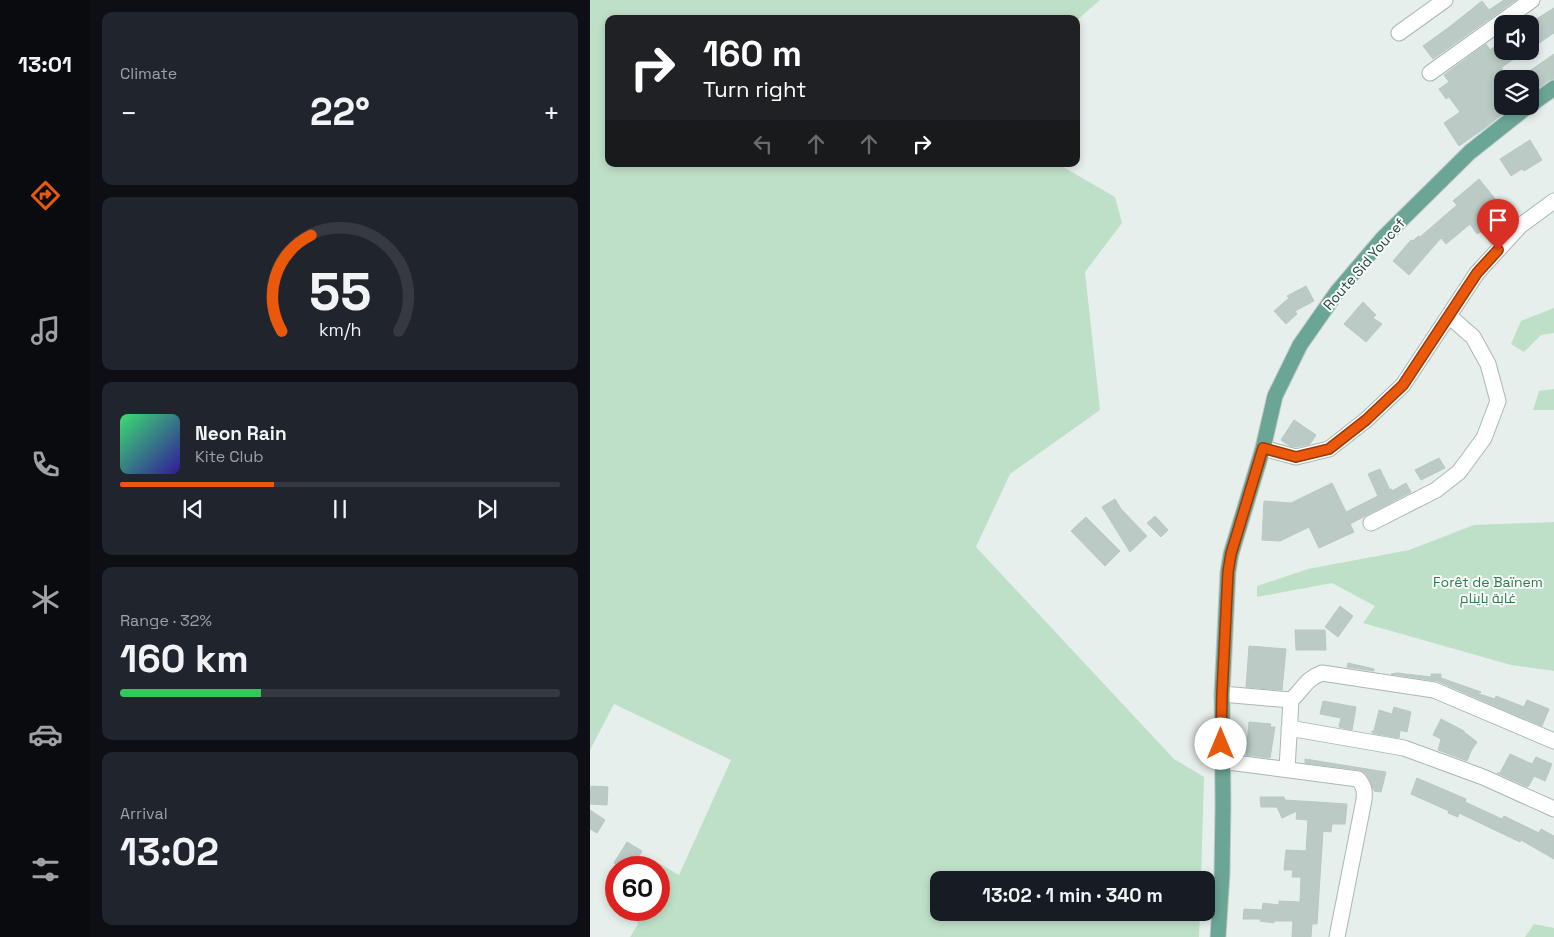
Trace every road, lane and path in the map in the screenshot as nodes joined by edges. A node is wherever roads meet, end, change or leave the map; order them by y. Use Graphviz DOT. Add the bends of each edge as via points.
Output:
graph roads {
  1 [pos="1445,0"];
  2 [pos="1532,0"];
  3 [pos="1399,33"];
  4 [pos="1430,73"];
  5 [pos="1554,88"];
  6 [pos="1539,99"];
  7 [pos="1517,115"];
  8 [pos="1554,201"];
  9 [pos="1449,316"];
  10 [pos="1263,448"];
  11 [pos="1372,522"];
  12 [pos="1222,694"];
  13 [pos="1291,700"];
  14 [pos="1289,728"];
  15 [pos="1554,741"];
  16 [pos="1221,761"];
  17 [pos="1287,769"];
  18 [pos="1554,809"];
  19 [pos="1218,937"];
  20 [pos="1336,937"];
  1 -- 3 [label="street"];
  2 -- 4 [label="street"];
  5 -- 6 [label="main road, Route Sid Youcef"];
  7 -- 10 [label="main road, Route Sid Youcef" via="1470,152 1383,238 1336,292 1300,345 1275,396"];
  8 -- 9 [label="street" via="1520,226 1477,273"];
  9 -- 10 [label="street" via="1403,385 1329,449 1296,457"];
  9 -- 11 [label="street" via="1473,337 1488,364 1498,401 1484,438 1459,472 1436,490"];
  10 -- 12 [label="main road, Route Sid Youcef" via="1231,554"];
  12 -- 13 [label="street"];
  12 -- 16 [label="main road, Route Sid Youcef"];
  13 -- 14 [label="street"];
  13 -- 15 [label="street" via="1314,676 1322,673 1434,690"];
  14 -- 17 [label="street"];
  14 -- 18 [label="street" via="1404,748 1483,777"];
  16 -- 17 [label="street"];
  16 -- 19 [label="main road, Route Sid Youcef" via="1223,805"];
  17 -- 20 [label="street" via="1358,779 1363,784 1365,791"];
}
